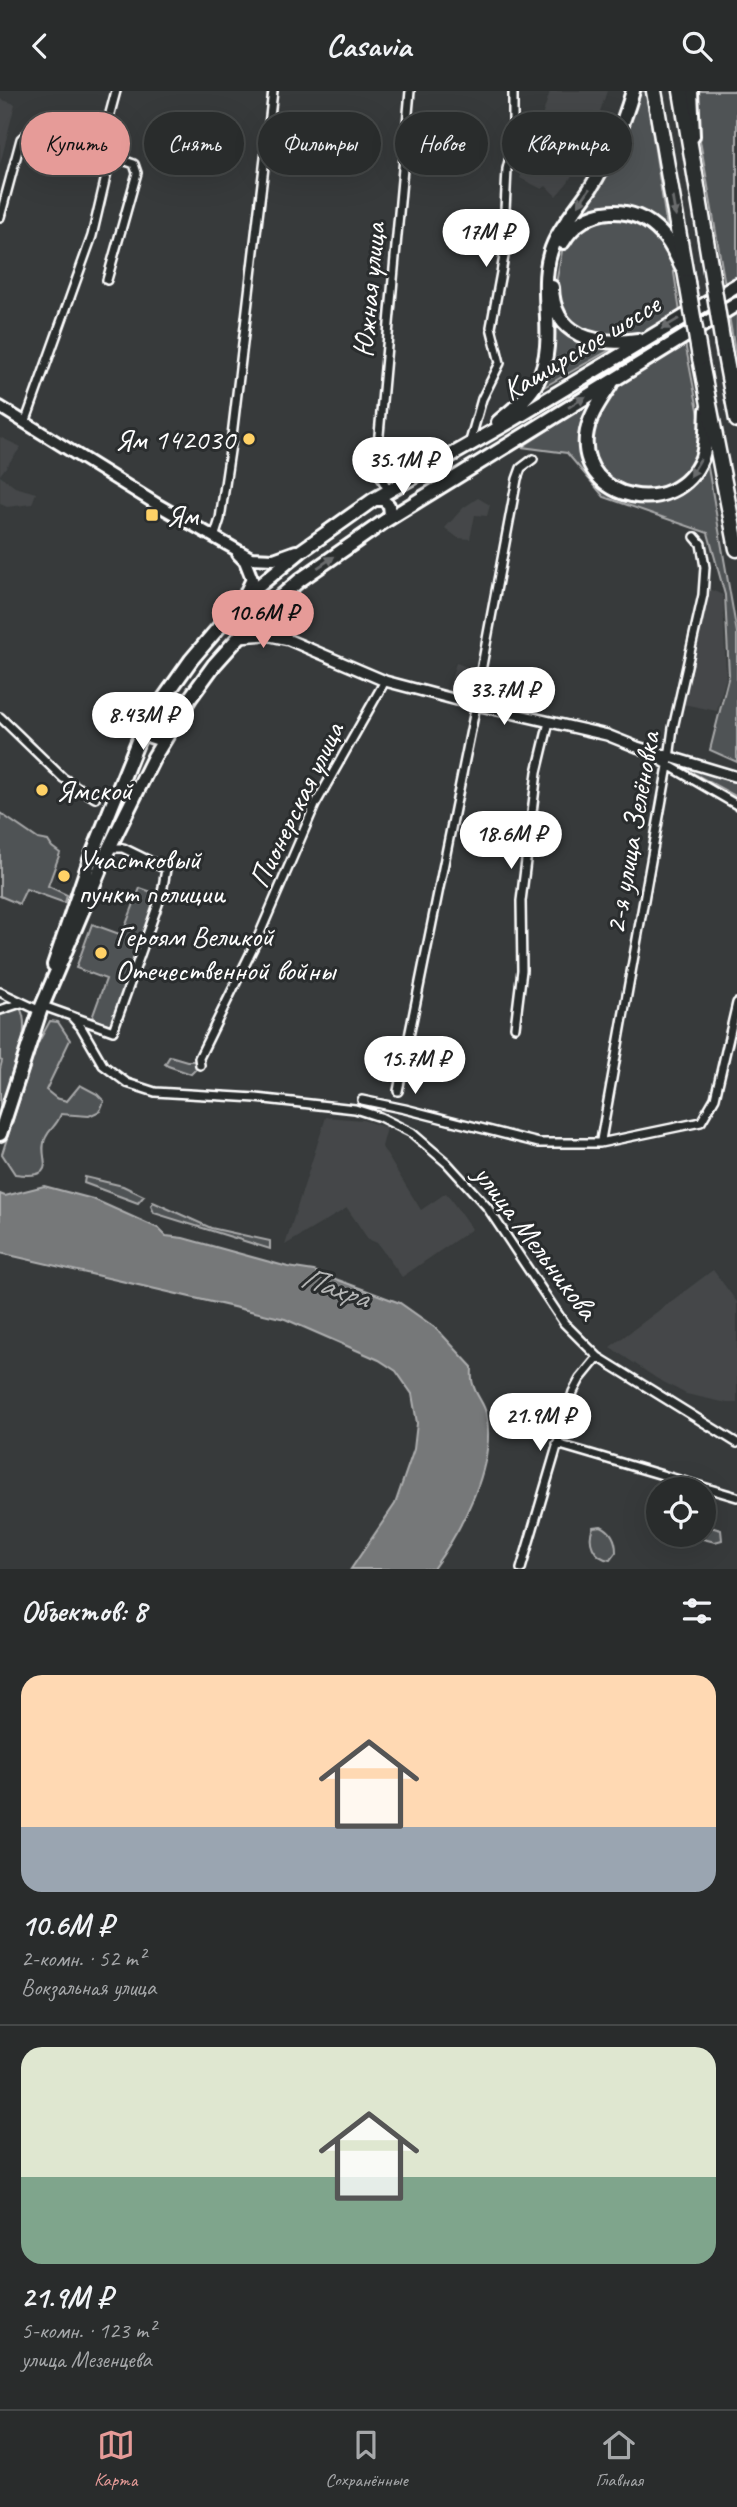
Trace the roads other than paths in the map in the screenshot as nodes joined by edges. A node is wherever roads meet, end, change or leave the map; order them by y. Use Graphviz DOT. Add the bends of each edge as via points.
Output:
graph roads {
  1 [pos="116,91"];
  2 [pos="273,91"];
  3 [pos="410,91"];
  4 [pos="513,91"];
  5 [pos="633,91"];
  6 [pos="654,91"];
  7 [pos="681,91"];
  8 [pos="691,91"];
  9 [pos="110,112"];
  10 [pos="21,139"];
  11 [pos="691,150"];
  12 [pos="130,162"];
  13 [pos="107,175"];
  14 [pos="0,217"];
  15 [pos="686,278"];
  16 [pos="107,280"];
  17 [pos="737,285"];
  18 [pos="737,304"];
  19 [pos="645,339"];
  20 [pos="615,379"];
  21 [pos="708,402"];
  22 [pos="0,407"];
  23 [pos="737,420"];
  24 [pos="25,423"];
  25 [pos="474,442"];
  26 [pos="533,459"];
  27 [pos="388,491"];
  28 [pos="373,500"];
  29 [pos="385,521"];
  30 [pos="695,537"];
  31 [pos="214,538"];
  32 [pos="314,542"];
  33 [pos="228,546"];
  34 [pos="737,549"];
  35 [pos="243,599"];
  36 [pos="272,603"];
  37 [pos="239,637"];
  38 [pos="289,640"];
  39 [pos="385,681"];
  40 [pos="471,704"];
  41 [pos="0,717"];
  42 [pos="149,722"];
  43 [pos="549,722"];
  44 [pos="167,736"];
  45 [pos="668,761"];
  46 [pos="736,777"];
  47 [pos="95,798"];
  48 [pos="737,805"];
  49 [pos="109,848"];
  50 [pos="0,992"];
  51 [pos="21,1003"];
  52 [pos="737,1003"];
  53 [pos="41,1008"];
  54 [pos="0,1010"];
  55 [pos="71,1016"];
  56 [pos="516,1027"];
  57 [pos="200,1065"];
  58 [pos="398,1091"];
  59 [pos="362,1100"];
  60 [pos="0,1134"];
  61 [pos="600,1141"];
  62 [pos="598,1357"];
  63 [pos="737,1443"];
  64 [pos="558,1444"];
  65 [pos="737,1497"];
  66 [pos="521,1569"];
  1 -- 9 [label="street"];
  2 -- 31 [label="street" via="232,444"];
  3 -- 27 [label="street, Южная улица" via="376,468"];
  4 -- 25 [label="street" via="507,240 491,327 500,363 482,399"];
  5 -- 25 [label="main road, one-way" via="608,156 551,253 544,285 547,344 538,380"];
  6 -- 15 [label="highway, one-way"];
  7 -- 11 [label="highway"];
  8 -- 11 [label="main road"];
  10 -- 14 [label="street"];
  11 -- 23 [label="highway, bridge"];
  12 -- 16 [label="street" via="136,173"];
  13 -- 24 [label="street" via="92,236"];
  15 -- 19 [label="main road" via="663,234 637,216 617,211 590,216 565,239 552,282 560,317 593,341"];
  15 -- 21 [label="highway, bridge"];
  17 -- 19 [label="main road, Каширское шоссе, one-way"];
  18 -- 20 [label="main road, Каширское шоссе"];
  19 -- 25 [label="main road, Каширское шоссе"];
  21 -- 20 [label="main road, one-way" via="703,453 689,478 661,496 630,495 600,477 586,446 594,409"];
  29 -- 20 [label="main road, Каширское шоссе, one-way"];
  21 -- 34 [label="highway"];
  22 -- 24 [label="main road"];
  24 -- 31 [label="main road"];
  25 -- 27 [label="main road, Каширское шоссе"];
  26 -- 40 [label="street" via="521,468 517,479"];
  27 -- 28 [label="main road, Каширское шоссе"];
  28 -- 29 [label="main road" via="389,505"];
  28 -- 32 [label="main road, Каширское шоссе"];
  36 -- 29 [label="main road, Каширское шоссе, one-way"];
  30 -- 45 [label="street, 2-я улица Зелёновка" via="705,566 703,595"];
  31 -- 33 [label="main road"];
  32 -- 33 [label="main road" via="285,557 266,560"];
  32 -- 35 [label="main road, Каширское шоссе"];
  33 -- 35 [label="main road" via="250,571 252,579"];
  35 -- 42 [label="main road, Каширское шоссе" via="191,660"];
  36 -- 37 [label="main road, Каширское шоссе"];
  36 -- 38 [label="street" via="274,623"];
  37 -- 38 [label="street" via="266,635"];
  37 -- 44 [label="main road, Каширское шоссе" via="214,665"];
  38 -- 39 [label="street"];
  39 -- 40 [label="street"];
  39 -- 57 [label="street, Пионерская улица" via="315,805 257,940 199,1058"];
  40 -- 43 [label="street"];
  40 -- 58 [label="street"];
  41 -- 47 [label="street" via="63,778"];
  42 -- 44 [label="main road" via="150,737"];
  42 -- 53 [label="main road, Каширское шоссе" via="90,860"];
  43 -- 45 [label="street" via="607,735"];
  43 -- 56 [label="street" via="537,772 521,901 522,970"];
  44 -- 49 [label="main road, Каширское шоссе"];
  45 -- 46 [label="street"];
  45 -- 48 [label="street"];
  45 -- 61 [label="street, 2-я улица Зелёновка"];
  49 -- 53 [label="main road, Каширское шоссе"];
  49 -- 55 [label="street" via="123,848 166,869 162,893 113,1031"];
  50 -- 51 [label="street"];
  51 -- 53 [label="street"];
  51 -- 54 [label="street"];
  52 -- 61 [label="street" via="715,1098 701,1122"];
  53 -- 55 [label="street"];
  53 -- 60 [label="main road, Каширское шоссе"];
  55 -- 62 [label="street, улица Мельникова" via="103,1065 127,1083 155,1093 355,1109 412,1133 487,1207 564,1323"];
  59 -- 61 [label="street" via="539,1143"];
  62 -- 63 [label="street, улица Мельникова"];
  62 -- 64 [label="street" via="576,1385"];
  64 -- 65 [label="street"];
  64 -- 66 [label="street"];
}
